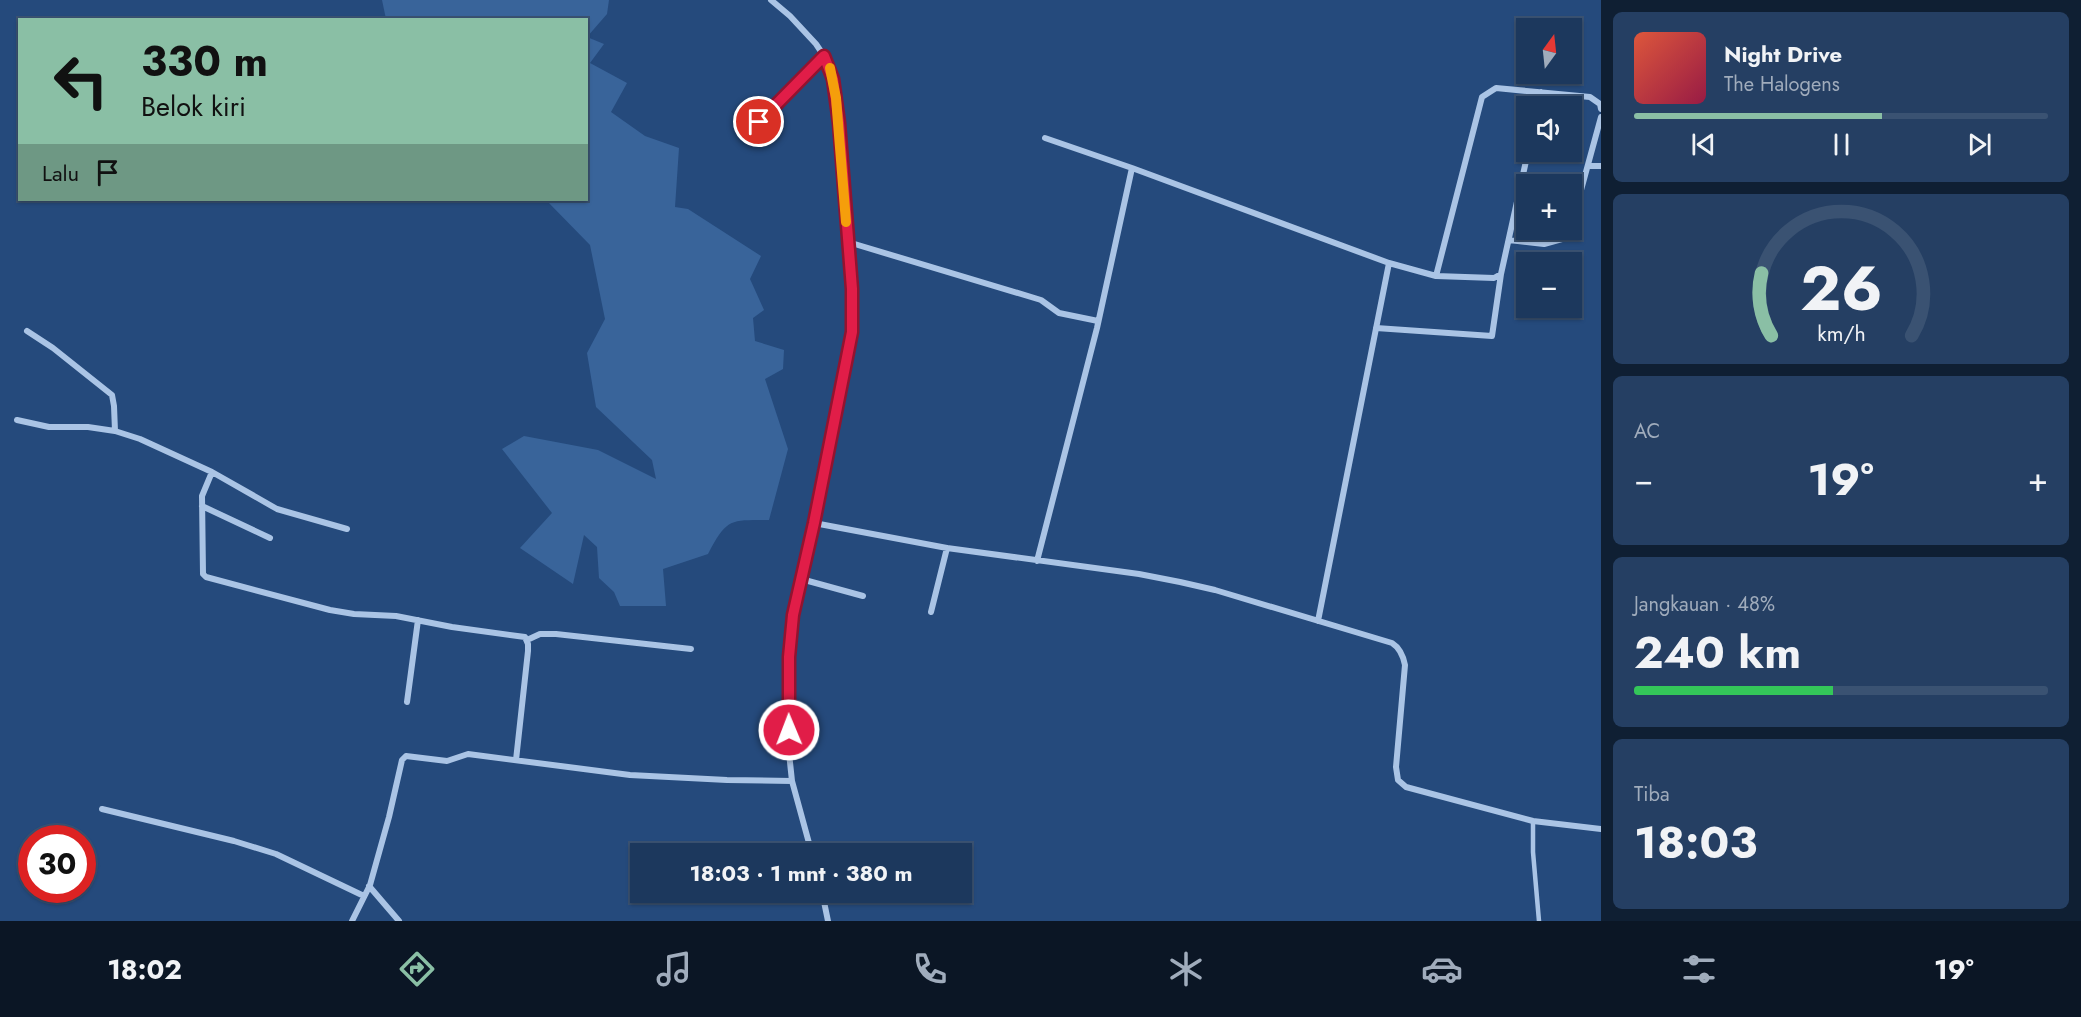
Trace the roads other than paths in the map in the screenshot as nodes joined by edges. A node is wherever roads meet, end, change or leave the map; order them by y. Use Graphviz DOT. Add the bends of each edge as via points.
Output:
graph roads {
  1 [pos="771,0"];
  2 [pos="824,56"];
  3 [pos="1541,92"];
  4 [pos="1540,96"];
  5 [pos="1601,109"];
  6 [pos="1601,117"];
  7 [pos="759,122"];
  8 [pos="1045,138"];
  9 [pos="1526,162"];
  10 [pos="1588,166"];
  11 [pos="1601,166"];
  12 [pos="1132,168"];
  13 [pos="1582,187"];
  14 [pos="1509,240"];
  15 [pos="1558,240"];
  16 [pos="848,242"];
  17 [pos="1389,263"];
  18 [pos="1501,274"];
  19 [pos="1436,276"];
  20 [pos="1098,321"];
  21 [pos="1376,328"];
  22 [pos="27,331"];
  23 [pos="17,420"];
  24 [pos="115,431"];
  25 [pos="212,472"];
  26 [pos="202,506"];
  27 [pos="814,523"];
  28 [pos="348,529"];
  29 [pos="270,537"];
  30 [pos="947,548"];
  31 [pos="1037,561"];
  32 [pos="801,579"];
  33 [pos="862,596"];
  34 [pos="931,612"];
  35 [pos="418,620"];
  36 [pos="1318,621"];
  37 [pos="527,640"];
  38 [pos="690,649"];
  39 [pos="407,702"];
  40 [pos="516,760"];
  41 [pos="792,781"];
  42 [pos="102,809"];
  43 [pos="1533,821"];
  44 [pos="1601,829"];
  45 [pos="809,843"];
  46 [pos="369,886"];
  47 [pos="364,896"];
  48 [pos="824,903"];
  49 [pos="352,921"];
  50 [pos="399,921"];
  51 [pos="828,921"];
  52 [pos="1539,921"];
  1 -- 2 [label="street" via="798,24"];
  2 -- 7 [label="street"];
  2 -- 16 [label="street" via="836,98"];
  3 -- 4 [label="street"];
  3 -- 5 [label="street" via="1590,97"];
  3 -- 19 [label="street" via="1496,88 1482,97"];
  6 -- 10 [label="street"];
  8 -- 12 [label="street"];
  9 -- 14 [label="street"];
  10 -- 11 [label="street"];
  10 -- 13 [label="street"];
  12 -- 17 [label="street"];
  12 -- 20 [label="street"];
  14 -- 15 [label="street" via="1544,244"];
  14 -- 18 [label="street"];
  16 -- 20 [label="street" via="1041,300 1059,313"];
  16 -- 27 [label="street" via="852,332"];
  17 -- 19 [label="street"];
  17 -- 21 [label="street"];
  18 -- 19 [label="street" via="1494,278"];
  18 -- 21 [label="street" via="1492,336"];
  20 -- 31 [label="street"];
  21 -- 36 [label="street"];
  22 -- 24 [label="street" via="112,394"];
  23 -- 24 [label="street" via="48,427"];
  24 -- 25 [label="street"];
  25 -- 26 [label="street"];
  25 -- 28 [label="street" via="277,509"];
  26 -- 29 [label="street"];
  26 -- 35 [label="street" via="206,577 354,614"];
  27 -- 30 [label="street"];
  27 -- 32 [label="street"];
  30 -- 31 [label="street"];
  30 -- 34 [label="street"];
  31 -- 36 [label="street" via="1180,582"];
  32 -- 33 [label="street"];
  32 -- 41 [label="street" via="789,657"];
  35 -- 37 [label="street" via="518,635"];
  35 -- 39 [label="street"];
  36 -- 43 [label="street" via="1392,643 1403,656 1398,780 1406,787"];
  37 -- 38 [label="street" via="540,634 556,634"];
  37 -- 40 [label="street"];
  40 -- 41 [label="street" via="630,775"];
  40 -- 46 [label="street" via="468,754 447,761 406,756"];
  41 -- 45 [label="street"];
  42 -- 47 [label="street" via="276,854"];
  43 -- 44 [label="street"];
  43 -- 52 [label="lane"];
  46 -- 47 [label="street"];
  46 -- 50 [label="street"];
  47 -- 49 [label="street"];
  48 -- 51 [label="street"];
}
